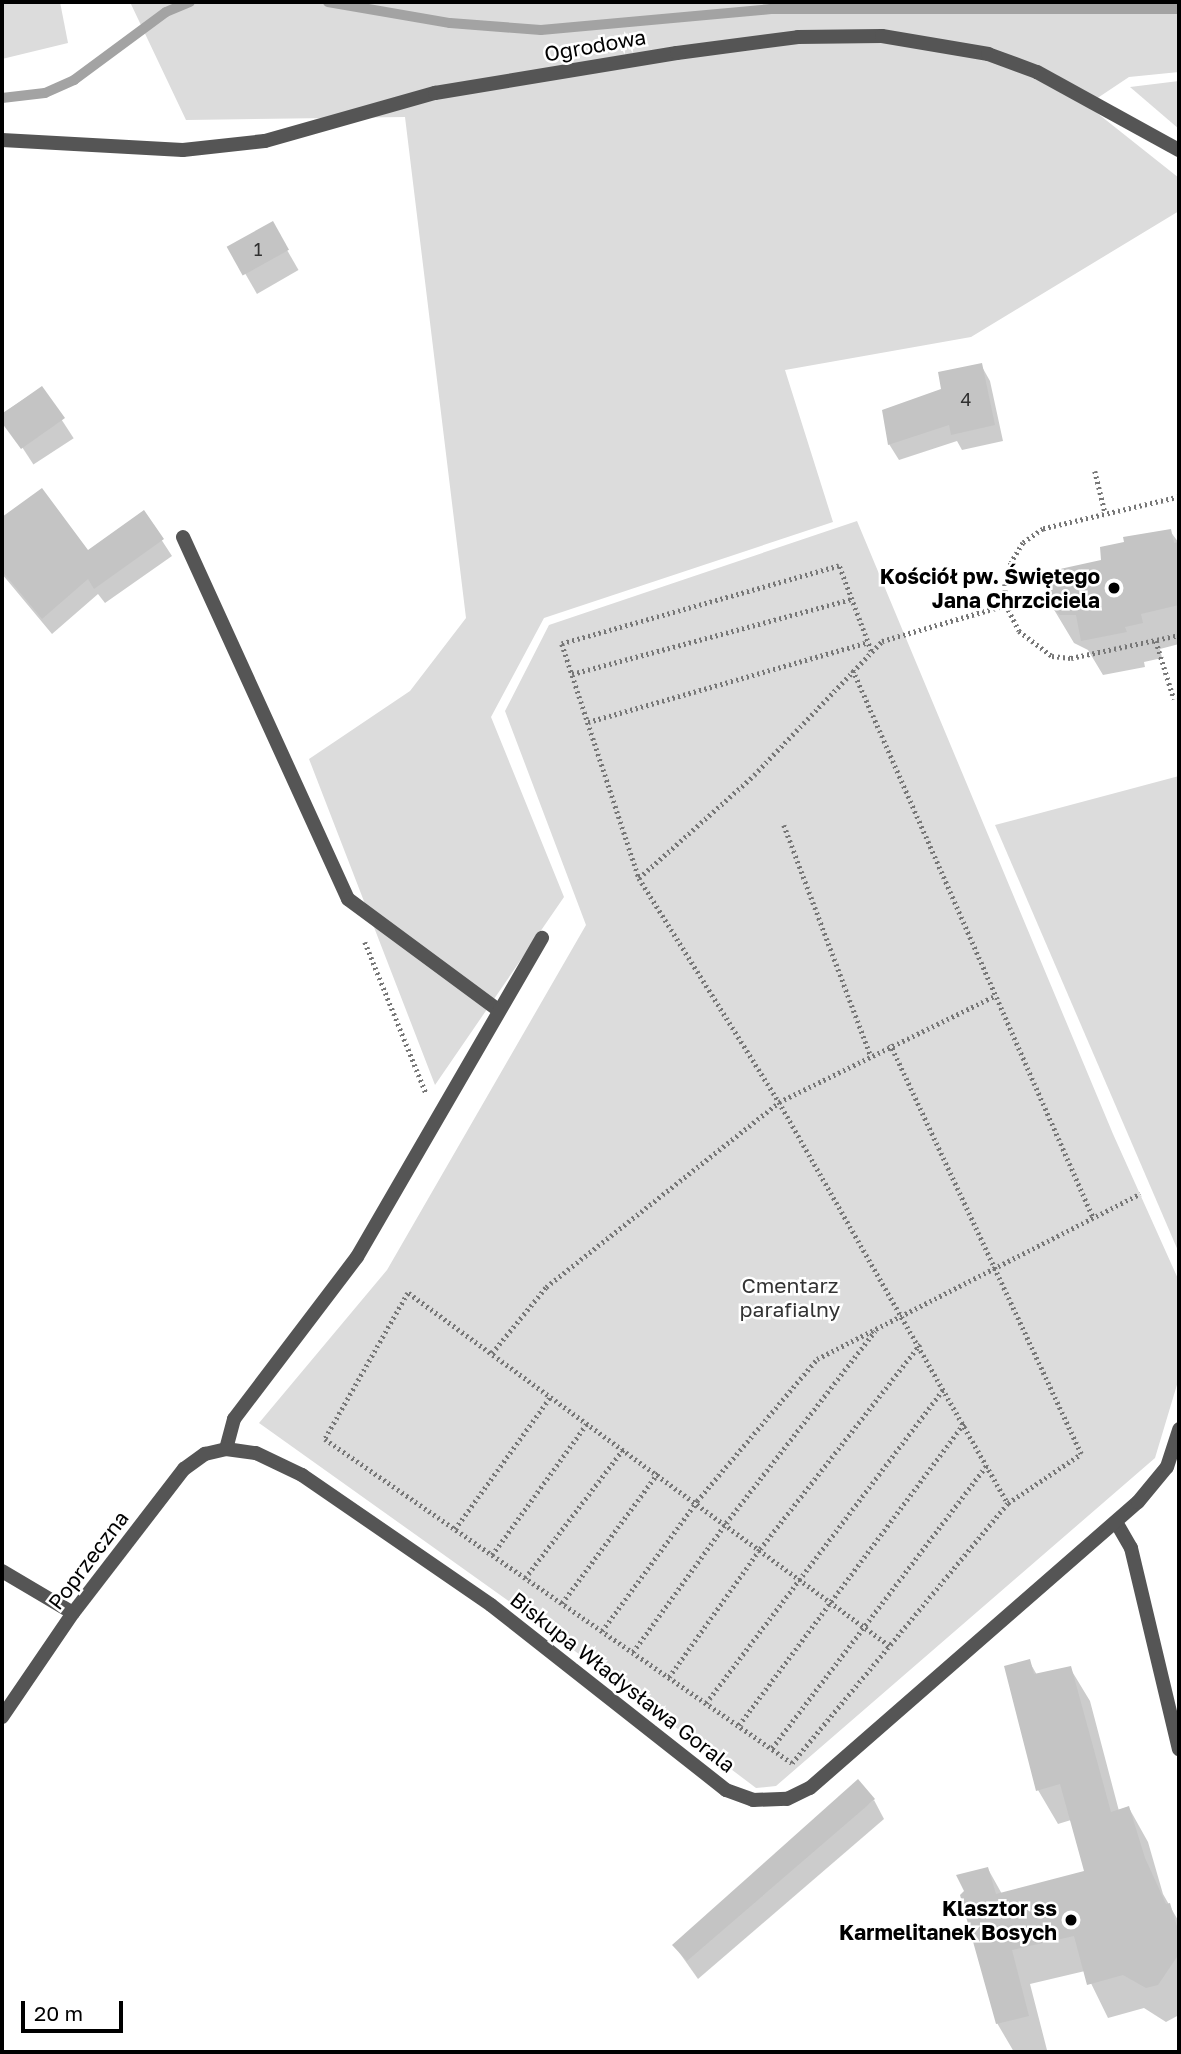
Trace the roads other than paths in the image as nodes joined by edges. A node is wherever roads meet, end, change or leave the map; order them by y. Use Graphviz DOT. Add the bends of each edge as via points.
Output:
graph roads {
  1 [pos="2,140"];
  2 [pos="1179,150"];
  3 [pos="183,537"];
  4 [pos="542,938"];
  5 [pos="498,1010"];
  6 [pos="1179,1429"];
  7 [pos="226,1449"];
  8 [pos="1115,1522"];
  9 [pos="2,1571"];
  10 [pos="73,1614"];
  11 [pos="2,1717"];
  12 [pos="1179,1749"];
  1 -- 2 [label="street, Ogrodowa" via="183,150 265,141 435,93 677,52 798,37 882,36 988,54 1037,72"];
  3 -- 5 [label="street" via="348,899"];
  4 -- 5 [label="street"];
  5 -- 7 [label="street" via="357,1257 234,1419"];
  6 -- 8 [label="street, Biskupa Władysława Gorala" via="1156,1484"];
  7 -- 8 [label="street, Biskupa Władysława Gorala" via="256,1453 302,1475 491,1605 726,1790 753,1800 787,1799 810,1788"];
  7 -- 10 [label="street, Poprzeczna" via="205,1454 184,1469"];
  8 -- 12 [label="street" via="1131,1548"];
  9 -- 10 [label="street"];
  10 -- 11 [label="street, Poprzeczna"];
}
